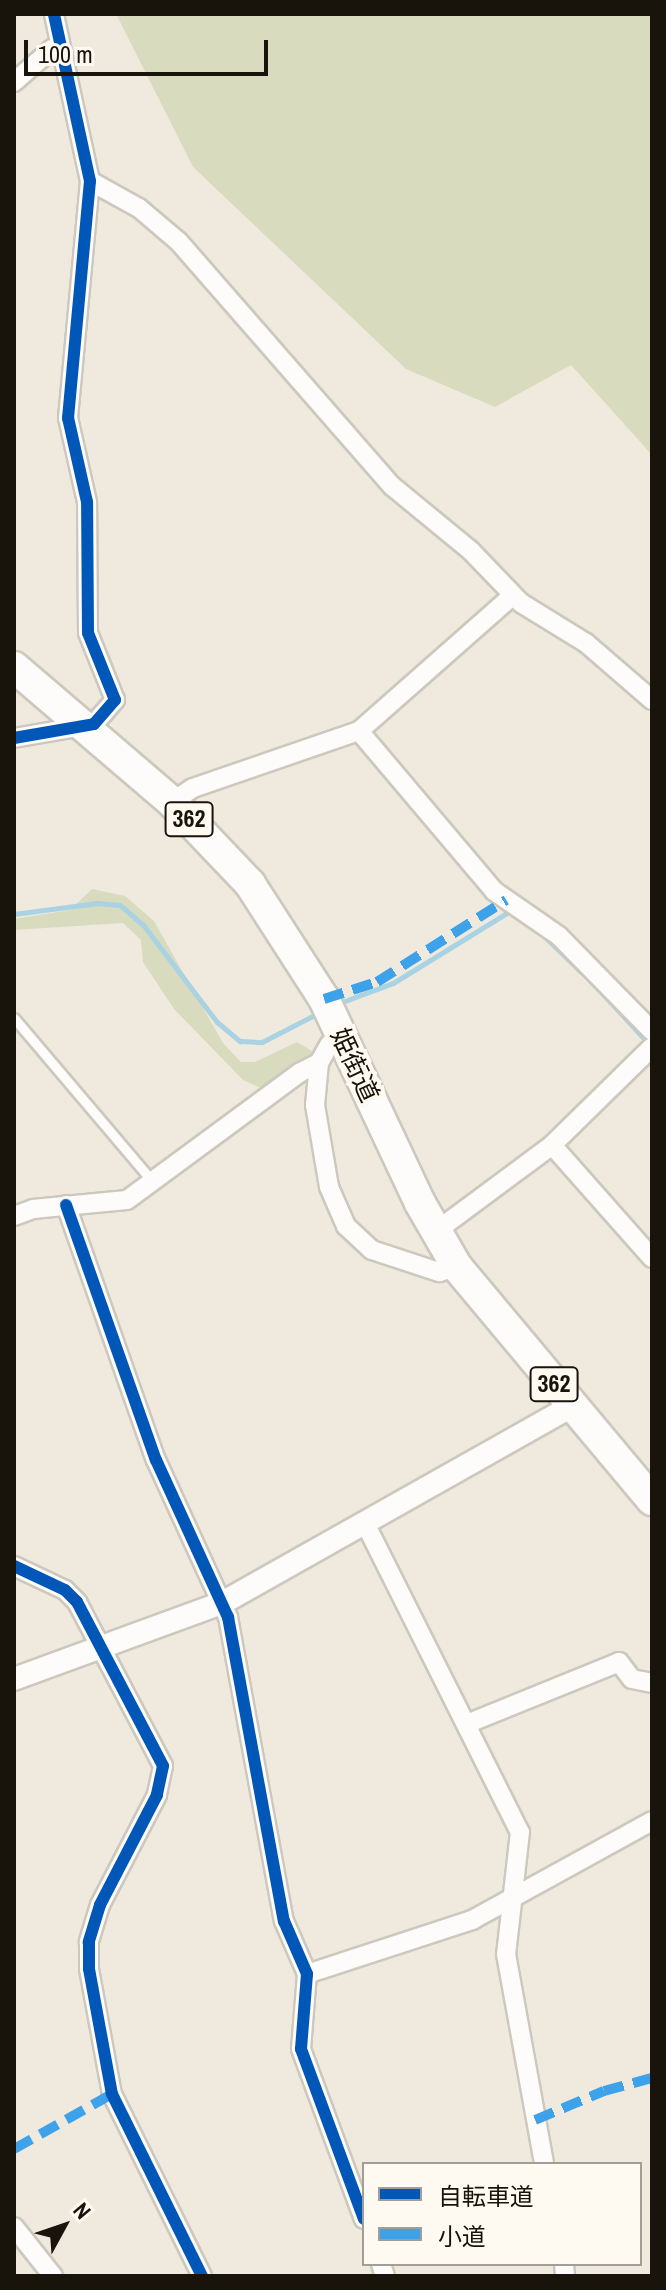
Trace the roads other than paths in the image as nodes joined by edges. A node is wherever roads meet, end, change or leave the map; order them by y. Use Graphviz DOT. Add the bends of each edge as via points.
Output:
graph roads {
  1 [pos="54,14"];
  2 [pos="60,49"];
  3 [pos="14,82"];
  4 [pos="90,181"];
  5 [pos="513,595"];
  6 [pos="14,667"];
  7 [pos="652,700"];
  8 [pos="82,724"];
  9 [pos="359,731"];
  10 [pos="14,738"];
  11 [pos="172,802"];
  12 [pos="14,1018"];
  13 [pos="333,1018"];
  14 [pos="652,1031"];
  15 [pos="649,1049"];
  16 [pos="319,1063"];
  17 [pos="552,1145"];
  18 [pos="155,1184"];
  19 [pos="66,1205"];
  20 [pos="14,1216"];
  21 [pos="435,1232"];
  22 [pos="652,1258"];
  23 [pos="457,1267"];
  24 [pos="572,1406"];
  25 [pos="652,1500"];
  26 [pos="366,1525"];
  27 [pos="14,1566"];
  28 [pos="224,1602"];
  29 [pos="103,1649"];
  30 [pos="14,1679"];
  31 [pos="652,1683"];
  32 [pos="469,1723"];
  33 [pos="652,1821"];
  34 [pos="514,1897"];
  35 [pos="307,1974"];
  36 [pos="544,2162"];
  37 [pos="362,2214"];
  38 [pos="14,2227"];
  39 [pos="53,2276"];
  40 [pos="202,2276"];
  1 -- 2 [label="street"];
  2 -- 3 [label="street" via="52,49"];
  2 -- 4 [label="street"];
  4 -- 5 [label="street" via="164,227 261,331 369,464 471,551"];
  4 -- 8 [label="street" via="68,418 87,502 88,633 115,700 94,724"];
  5 -- 7 [label="street" via="586,643"];
  5 -- 9 [label="street"];
  6 -- 8 [label="highway, 姫街道 / 362"];
  8 -- 10 [label="street"];
  8 -- 11 [label="highway, 姫街道 / 362"];
  9 -- 11 [label="street" via="193,788"];
  9 -- 14 [label="street" via="494,891 559,936"];
  11 -- 13 [label="highway, 姫街道 / 362" via="250,884 286,933"];
  12 -- 18 [label="lane"];
  13 -- 16 [label="street" via="329,1045"];
  13 -- 21 [label="highway, 姫街道 / 362"];
  15 -- 17 [label="street"];
  16 -- 18 [label="street"];
  16 -- 23 [label="street" via="318,1145 346,1226 372,1250 439,1272"];
  17 -- 21 [label="street"];
  17 -- 22 [label="street"];
  18 -- 19 [label="street" via="127,1200"];
  19 -- 20 [label="street"];
  19 -- 28 [label="street" via="156,1460"];
  21 -- 23 [label="highway, 姫街道 / 362"];
  23 -- 24 [label="highway, 姫街道 / 362"];
  24 -- 25 [label="highway, 姫街道 / 362"];
  24 -- 26 [label="street"];
  26 -- 28 [label="street"];
  26 -- 32 [label="street"];
  27 -- 29 [label="street" via="65,1590"];
  28 -- 29 [label="street"];
  28 -- 35 [label="street" via="281,1909"];
  29 -- 30 [label="street"];
  29 -- 40 [label="street" via="163,1766 164,1779 100,1905 89,1942 89,1969 112,2094"];
  31 -- 32 [label="street" via="632,1679 619,1662"];
  32 -- 34 [label="street" via="520,1832"];
  33 -- 34 [label="street"];
  34 -- 35 [label="street" via="472,1920"];
  34 -- 36 [label="street" via="507,1925 510,1986"];
  35 -- 37 [label="street" via="301,2049"];
  38 -- 39 [label="street"];
}
